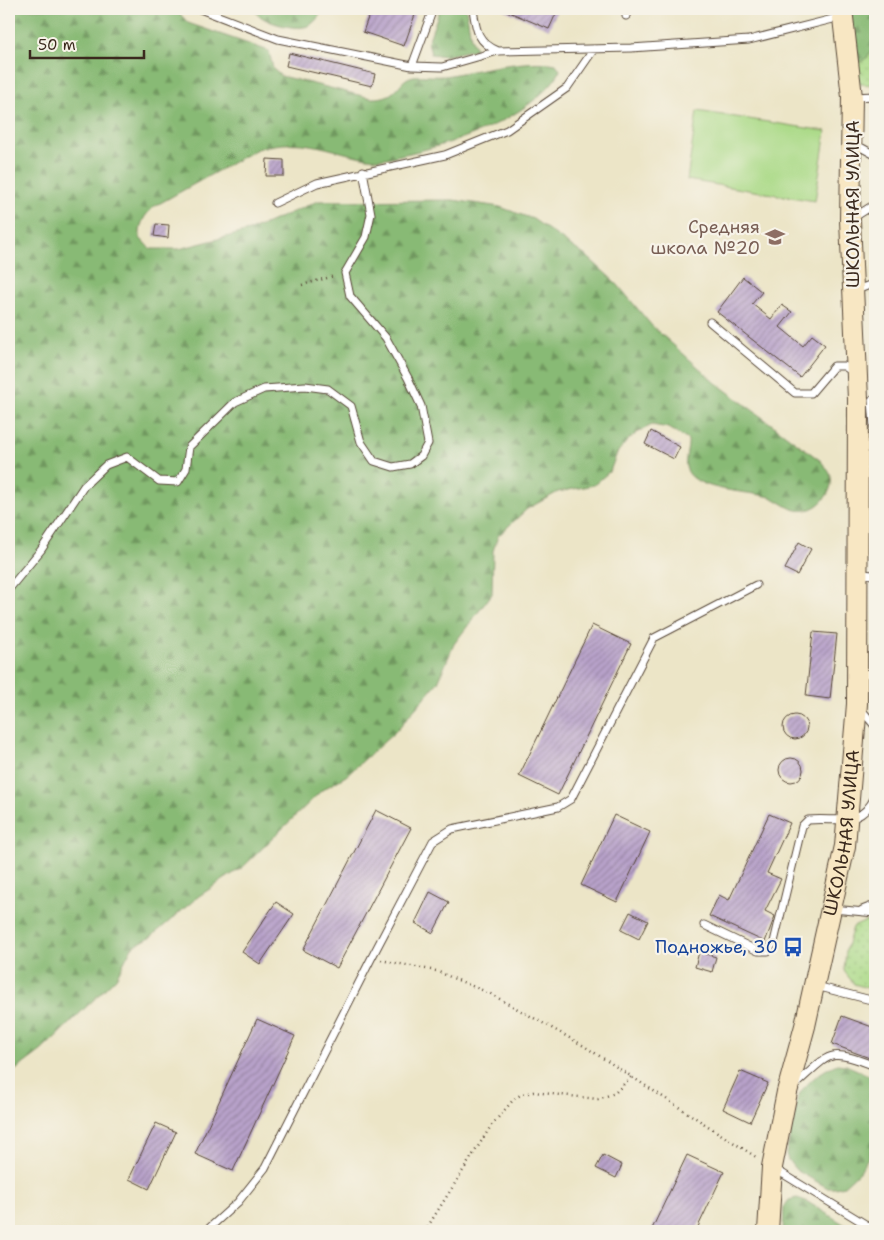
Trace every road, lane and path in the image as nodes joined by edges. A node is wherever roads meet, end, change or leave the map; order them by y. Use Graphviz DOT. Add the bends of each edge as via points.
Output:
graph roads {
  1 [pos="200,9"];
  2 [pos="433,9"];
  3 [pos="473,9"];
  4 [pos="841,13"];
  5 [pos="594,49"];
  6 [pos="498,52"];
  7 [pos="412,66"];
  8 [pos="875,96"];
  9 [pos="852,97"];
  10 [pos="852,142"];
  11 [pos="875,154"];
  12 [pos="363,171"];
  13 [pos="275,203"];
  14 [pos="875,204"];
  15 [pos="850,220"];
  16 [pos="344,273"];
  17 [pos="875,283"];
  18 [pos="302,285"];
  19 [pos="853,291"];
  20 [pos="710,322"];
  21 [pos="857,375"];
  22 [pos="869,400"];
  23 [pos="875,440"];
  24 [pos="867,574"];
  25 [pos="756,585"];
  26 [pos="9,589"];
  27 [pos="866,673"];
  28 [pos="857,704"];
  29 [pos="875,726"];
  30 [pos="875,797"];
  31 [pos="848,820"];
  32 [pos="875,906"];
  33 [pos="830,909"];
  34 [pos="860,911"];
  35 [pos="875,914"];
  36 [pos="704,925"];
  37 [pos="372,957"];
  38 [pos="814,986"];
  39 [pos="875,1001"];
  40 [pos="875,1066"];
  41 [pos="631,1077"];
  42 [pos="787,1092"];
  43 [pos="772,1167"];
  44 [pos="875,1230"];
  45 [pos="206,1231"];
  46 [pos="424,1231"];
  47 [pos="768,1231"];
  1 -- 7 [label="lane" via="278,39"];
  2 -- 7 [label="lane"];
  3 -- 6 [label="lane" via="479,37"];
  4 -- 5 [label="lane" via="749,40"];
  4 -- 9 [label="main road, ШКОЛЬНАЯ УЛИЦА"];
  5 -- 6 [label="lane"];
  5 -- 12 [label="lane" via="568,88 507,130 445,155"];
  6 -- 7 [label="lane" via="442,67"];
  8 -- 9 [label="lane"];
  9 -- 10 [label="main road, ШКОЛЬНАЯ УЛИЦА"];
  10 -- 11 [label="lane"];
  10 -- 15 [label="main road, ШКОЛЬНАЯ УЛИЦА"];
  12 -- 13 [label="lane" via="317,183"];
  12 -- 16 [label="lane" via="371,214 366,237"];
  14 -- 15 [label="lane"];
  15 -- 19 [label="main road, ШКОЛЬНАЯ УЛИЦА"];
  16 -- 18 [label="path"];
  16 -- 26 [label="lane" via="350,296 386,338 421,406 428,442 421,456 410,464 393,468 374,461 360,442 351,406 328,390 305,386 264,389 235,402 189,447 186,468 178,482 159,481 127,457 106,465 84,486 41,550"];
  17 -- 19 [label="lane"];
  19 -- 21 [label="main road, ШКОЛЬНАЯ УЛИЦА"];
  20 -- 21 [label="lane" via="795,393 811,393 834,366 844,366"];
  21 -- 22 [label="main road, ШКОЛЬНАЯ УЛИЦА"];
  22 -- 23 [label="lane"];
  22 -- 24 [label="main road, ШКОЛЬНАЯ УЛИЦА"];
  24 -- 27 [label="main road, ШКОЛЬНАЯ УЛИЦА"];
  25 -- 37 [label="lane" via="654,638 571,799 558,807 452,829 433,841"];
  27 -- 28 [label="main road, ШКОЛЬНАЯ УЛИЦА"];
  28 -- 29 [label="lane"];
  28 -- 31 [label="main road, ШКОЛЬНАЯ УЛИЦА"];
  30 -- 31 [label="lane" via="866,812"];
  31 -- 33 [label="main road, ШКОЛЬНАЯ УЛИЦА"];
  31 -- 36 [label="lane" via="808,820 802,826 774,942 768,951 758,951"];
  32 -- 34 [label="lane"];
  33 -- 34 [label="lane"];
  33 -- 38 [label="main road, ШКОЛЬНАЯ УЛИЦА"];
  34 -- 35 [label="lane"];
  37 -- 41 [label="path" via="436,970 489,993 584,1046"];
  37 -- 45 [label="lane" via="265,1168 238,1202"];
  38 -- 39 [label="lane"];
  38 -- 42 [label="main road, ШКОЛЬНАЯ УЛИЦА"];
  40 -- 42 [label="lane" via="834,1054 825,1057"];
  41 -- 43 [label="path"];
  41 -- 46 [label="path" via="615,1093 598,1099 533,1092 514,1099 490,1126"];
  42 -- 43 [label="main road, ШКОЛЬНАЯ УЛИЦА"];
  43 -- 44 [label="lane"];
  43 -- 47 [label="main road, ШКОЛЬНАЯ УЛИЦА"];
}
